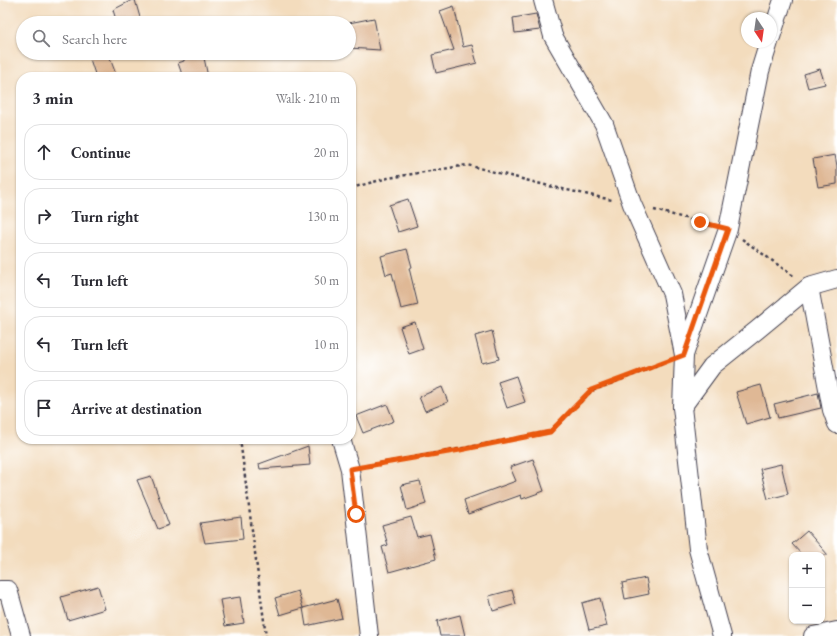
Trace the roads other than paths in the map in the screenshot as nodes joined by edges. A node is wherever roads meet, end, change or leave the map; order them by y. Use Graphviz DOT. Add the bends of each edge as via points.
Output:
graph roads {
  1 [pos="543,0"];
  2 [pos="783,0"];
  3 [pos="777,18"];
  4 [pos="767,48"];
  5 [pos="837,279"];
  6 [pos="809,287"];
  7 [pos="684,355"];
  8 [pos="682,407"];
  9 [pos="837,424"];
  10 [pos="342,444"];
  11 [pos="0,590"];
  12 [pos="837,631"];
  13 [pos="22,636"];
  14 [pos="369,636"];
  15 [pos="722,636"];
  16 [pos="813,636"];
  1 -- 7 [label="street" via="553,36 604,124 632,204 672,294"];
  2 -- 3 [label="street"];
  4 -- 7 [label="street" via="728,229"];
  5 -- 6 [label="street"];
  6 -- 8 [label="street" via="712,366"];
  6 -- 9 [label="street" via="832,410"];
  7 -- 8 [label="street"];
  8 -- 15 [label="street" via="698,549"];
  10 -- 14 [label="street" via="350,469"];
  11 -- 13 [label="street" via="8,590"];
  12 -- 16 [label="street"];
}
